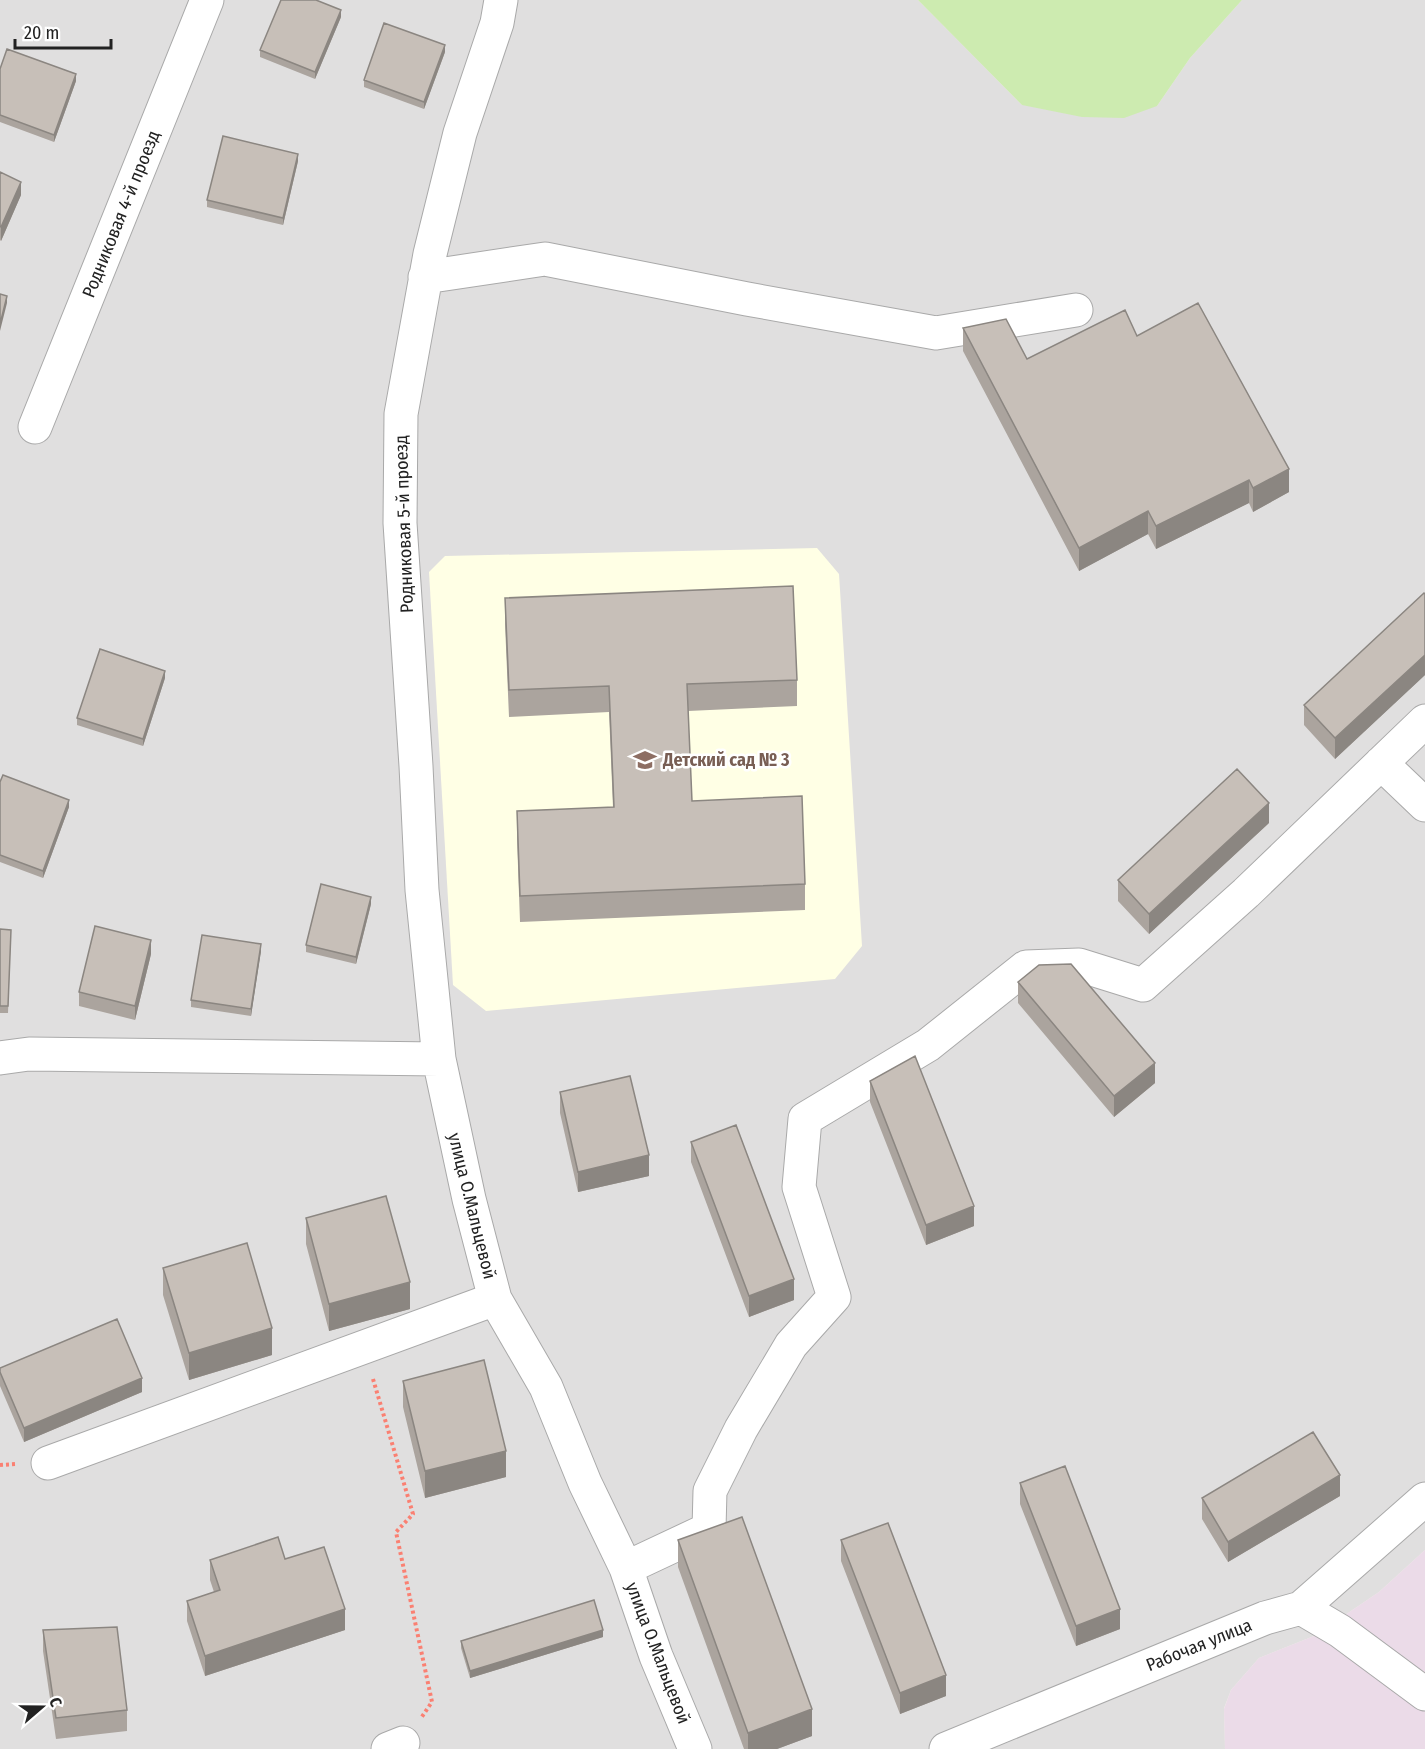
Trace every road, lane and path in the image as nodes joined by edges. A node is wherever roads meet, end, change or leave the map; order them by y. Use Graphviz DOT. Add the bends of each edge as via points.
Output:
graph roads {
  1 [pos="207,0"];
  2 [pos="501,0"];
  3 [pos="425,277"];
  4 [pos="1076,310"];
  5 [pos="35,427"];
  6 [pos="1425,721"];
  7 [pos="1382,763"];
  8 [pos="1425,805"];
  9 [pos="0,1058"];
  10 [pos="439,1059"];
  11 [pos="495,1299"];
  12 [pos="372,1379"];
  13 [pos="48,1463"];
  14 [pos="1425,1499"];
  15 [pos="626,1568"];
  16 [pos="1300,1608"];
  17 [pos="1425,1694"];
  18 [pos="396,1746"];
  19 [pos="695,1749"];
  20 [pos="946,1749"];
  1 -- 5 [label="street, Родниковая 4-й проезд"];
  2 -- 3 [label="street, Родниковая 5-й проезд" via="460,133"];
  3 -- 4 [label="street" via="545,259 936,333"];
  3 -- 10 [label="street, Родниковая 5-й проезд" via="400,414 400,523 422,890"];
  6 -- 7 [label="street"];
  7 -- 8 [label="street"];
  7 -- 15 [label="street" via="1246,894 1143,985 1079,965 1026,967 927,1045 805,1119 799,1187 834,1297 791,1345 741,1429 710,1491 709,1529"];
  9 -- 10 [label="street" via="29,1054"];
  10 -- 11 [label="street, улица О.Мальцевой"];
  11 -- 13 [label="street"];
  11 -- 15 [label="street, улица О.Мальцевой" via="546,1387 585,1483"];
  12 -- 18 [label="path" via="413,1514 396,1532 432,1702"];
  14 -- 16 [label="street, Рабочая улица"];
  15 -- 19 [label="street, улица О.Мальцевой"];
  16 -- 17 [label="street" via="1340,1631"];
  16 -- 20 [label="street, Рабочая улица" via="1265,1618"];
}
